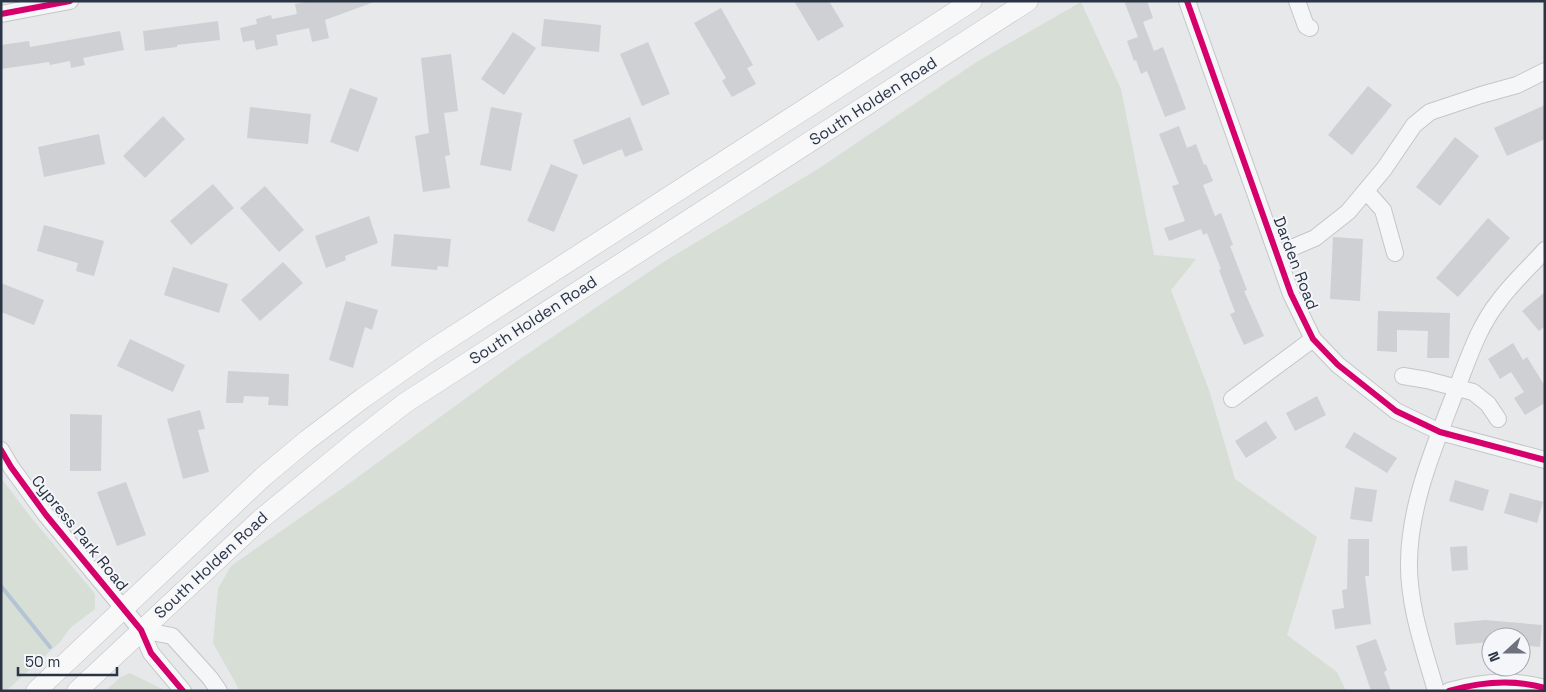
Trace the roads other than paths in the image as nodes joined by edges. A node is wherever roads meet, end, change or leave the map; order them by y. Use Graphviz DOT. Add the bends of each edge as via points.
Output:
graph roads {
  1 [pos="70,1"];
  2 [pos="972,1"];
  3 [pos="1028,1"];
  4 [pos="1187,1"];
  5 [pos="1297,1"];
  6 [pos="53,2"];
  7 [pos="1,14"];
  8 [pos="1310,28"];
  9 [pos="1545,71"];
  10 [pos="1366,191"];
  11 [pos="1545,250"];
  12 [pos="1395,253"];
  13 [pos="1276,254"];
  14 [pos="1313,339"];
  15 [pos="1402,376"];
  16 [pos="1457,388"];
  17 [pos="1232,398"];
  18 [pos="1498,419"];
  19 [pos="1440,432"];
  20 [pos="1,450"];
  21 [pos="1545,460"];
  22 [pos="124,609"];
  23 [pos="142,630"];
  24 [pos="1545,688"];
  25 [pos="36,691"];
  26 [pos="77,691"];
  27 [pos="184,691"];
  28 [pos="219,691"];
  29 [pos="1436,691"];
  30 [pos="1449,691"];
  1 -- 6 [label="street"];
  2 -- 22 [label="main road, South Holden Road" via="430,351 363,398 263,477"];
  3 -- 23 [label="main road, South Holden Road" via="405,403 261,519"];
  4 -- 13 [label="street, Darden Road"];
  5 -- 8 [label="street" via="1306,26"];
  6 -- 7 [label="street"];
  9 -- 10 [label="street" via="1517,85 1430,112 1414,125"];
  10 -- 12 [label="street" via="1383,210"];
  10 -- 13 [label="street" via="1348,212 1315,238"];
  11 -- 16 [label="street" via="1498,301 1478,336"];
  13 -- 14 [label="street, Darden Road" via="1290,294"];
  14 -- 17 [label="street"];
  14 -- 19 [label="street, Darden Road" via="1338,365 1396,411"];
  15 -- 16 [label="street"];
  16 -- 18 [label="street" via="1473,392 1488,404"];
  16 -- 19 [label="street"];
  19 -- 21 [label="street, Darden Road"];
  19 -- 29 [label="street" via="1412,520 1409,562 1418,628"];
  20 -- 22 [label="street, Cypress Park Road" via="46,515"];
  22 -- 23 [label="street, Cypress Park Road"];
  22 -- 25 [label="main road, South Holden Road"];
  23 -- 26 [label="main road, South Holden Road"];
  23 -- 27 [label="street, Cypress Park Road" via="151,653"];
  23 -- 28 [label="street" via="172,636"];
  24 -- 30 [label="street" via="1533,684 1496,682"];
}
